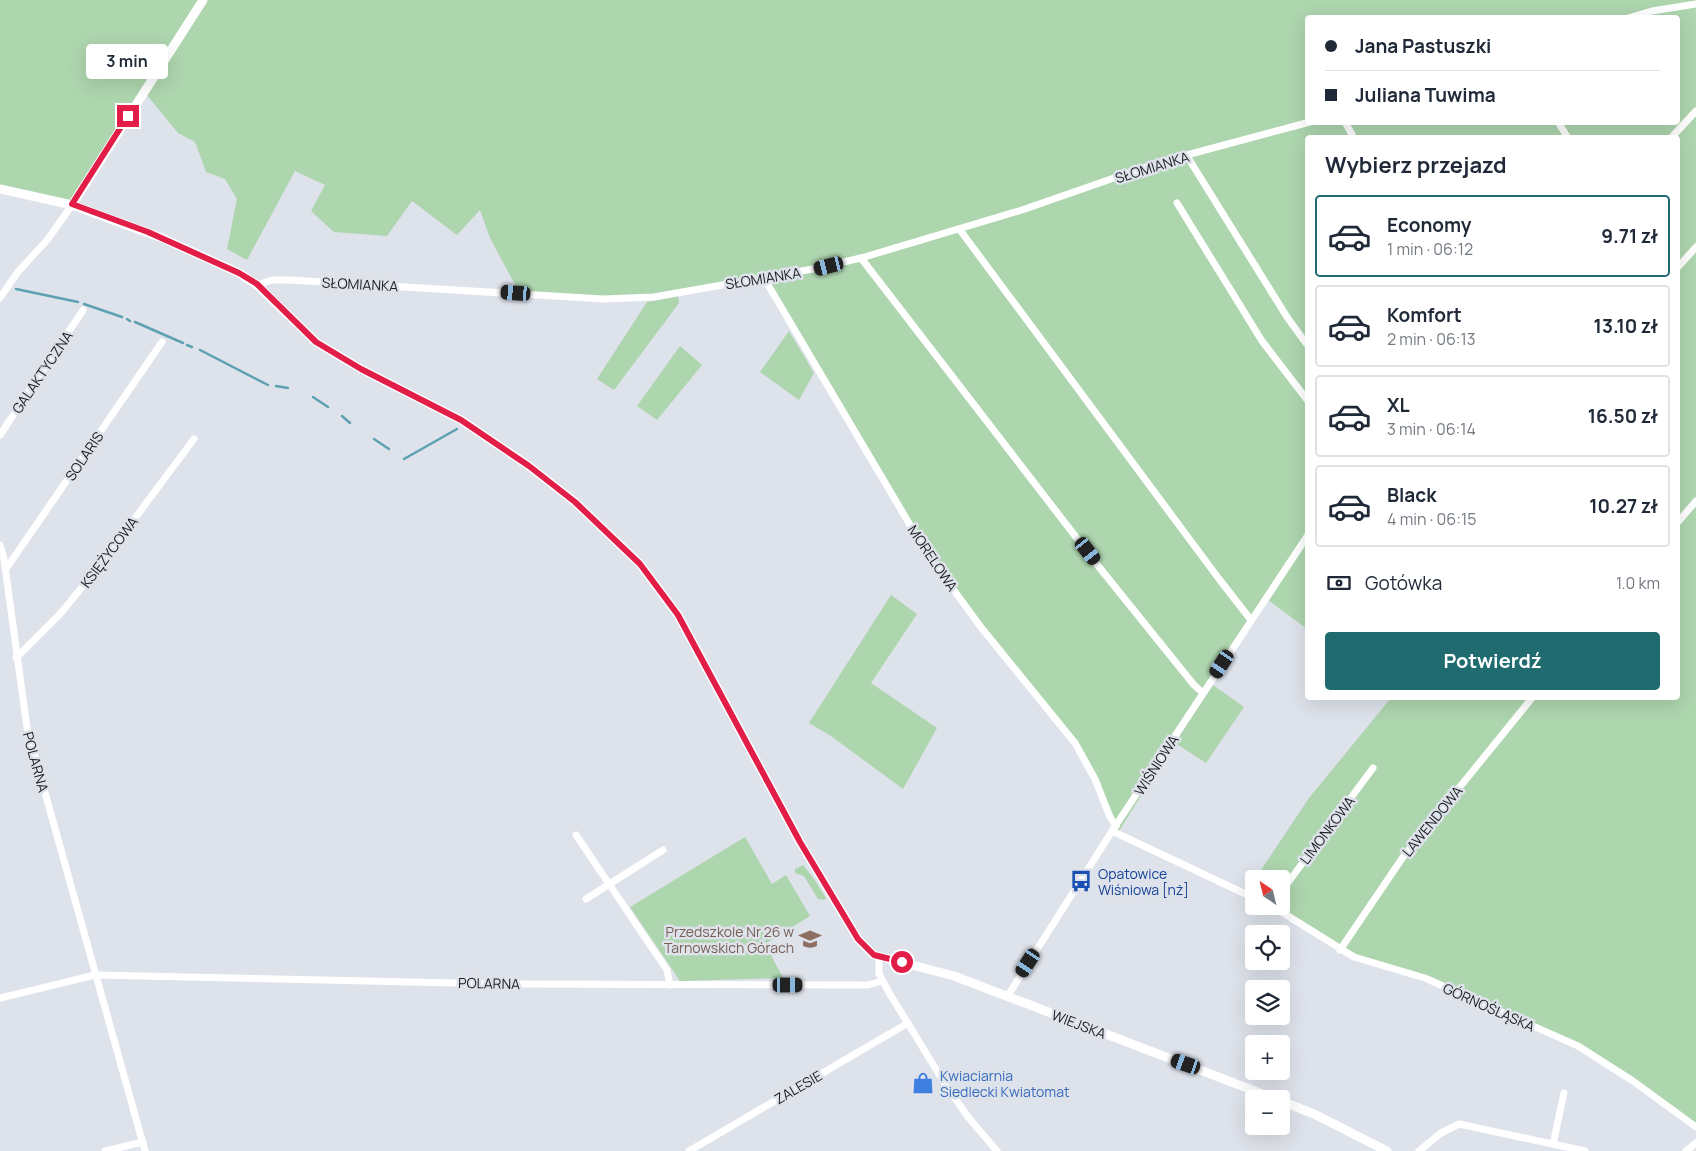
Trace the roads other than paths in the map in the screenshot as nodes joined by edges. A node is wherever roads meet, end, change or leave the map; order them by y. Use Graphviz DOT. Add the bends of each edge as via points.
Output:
graph roads {
  1 [pos="204,0"];
  2 [pos="1696,4"];
  3 [pos="1637,15"];
  4 [pos="1696,110"];
  5 [pos="1305,123"];
  6 [pos="1674,135"];
  7 [pos="1187,156"];
  8 [pos="0,189"];
  9 [pos="1176,203"];
  10 [pos="72,204"];
  11 [pos="960,230"];
  12 [pos="1696,247"];
  13 [pos="861,258"];
  14 [pos="1680,265"];
  15 [pos="764,278"];
  16 [pos="257,284"];
  17 [pos="0,298"];
  18 [pos="83,310"];
  19 [pos="162,342"];
  20 [pos="1305,342"];
  21 [pos="1305,396"];
  22 [pos="0,435"];
  23 [pos="194,439"];
  24 [pos="1696,501"];
  25 [pos="1680,520"];
  26 [pos="1305,539"];
  27 [pos="0,545"];
  28 [pos="6,569"];
  29 [pos="1251,620"];
  30 [pos="16,658"];
  31 [pos="1203,693"];
  32 [pos="1530,700"];
  33 [pos="1374,768"];
  34 [pos="1114,829"];
  35 [pos="576,835"];
  36 [pos="663,850"];
  37 [pos="1290,880"];
  38 [pos="610,885"];
  39 [pos="1245,894"];
  40 [pos="586,899"];
  41 [pos="1286,915"];
  42 [pos="1340,950"];
  43 [pos="878,957"];
  44 [pos="95,975"];
  45 [pos="882,981"];
  46 [pos="670,985"];
  47 [pos="1007,997"];
  48 [pos="0,998"];
  49 [pos="908,1023"];
  50 [pos="1252,1090"];
  51 [pos="1564,1093"];
  52 [pos="1290,1105"];
  53 [pos="1696,1127"];
  54 [pos="143,1142"];
  55 [pos="1696,1143"];
  56 [pos="1553,1144"];
  57 [pos="104,1151"];
  58 [pos="145,1151"];
  59 [pos="689,1151"];
  60 [pos="997,1151"];
  61 [pos="1387,1151"];
  62 [pos="1419,1151"];
  63 [pos="1585,1151"];
  64 [pos="1686,1151"];
  1 -- 10 [label="street"];
  2 -- 3 [label="street"];
  4 -- 6 [label="street"];
  5 -- 7 [label="street, SŁOMIANKA"];
  7 -- 11 [label="street, SŁOMIANKA" via="1157,163"];
  7 -- 20 [label="street"];
  8 -- 10 [label="street"];
  9 -- 21 [label="street" via="1262,341"];
  10 -- 16 [label="street" via="162,238"];
  10 -- 17 [label="street"];
  11 -- 13 [label="street, SŁOMIANKA"];
  11 -- 29 [label="street"];
  12 -- 14 [label="street"];
  13 -- 15 [label="street, SŁOMIANKA"];
  13 -- 31 [label="street" via="1099,566"];
  15 -- 16 [label="street, SŁOMIANKA" via="629,299 289,280"];
  15 -- 34 [label="street, MORELOWA" via="926,552 980,626 1075,743 1095,779"];
  16 -- 43 [label="street" via="300,328 330,352 461,420 529,466 575,502 640,564 694,642 800,842 847,921 863,945"];
  18 -- 22 [label="street, GALAKTYCZNA"];
  19 -- 28 [label="street, SOLARIS"];
  23 -- 30 [label="street, KSIĘŻYCOWA" via="97,569 60,614"];
  24 -- 25 [label="street"];
  26 -- 29 [label="street, WIŚNIOWA"];
  27 -- 28 [label="street, POLARNA"];
  28 -- 30 [label="street, POLARNA"];
  29 -- 31 [label="street, WIŚNIOWA"];
  30 -- 44 [label="street, POLARNA" via="26,728"];
  31 -- 34 [label="street, WIŚNIOWA"];
  32 -- 42 [label="street, LAWENDOWA" via="1403,857"];
  33 -- 37 [label="street, LIMONKOWA"];
  34 -- 39 [label="street"];
  34 -- 47 [label="street, WIŚNIOWA"];
  35 -- 38 [label="street"];
  36 -- 38 [label="street"];
  38 -- 40 [label="street"];
  38 -- 46 [label="street" via="667,970"];
  41 -- 42 [label="street, GÓRNOŚLĄSKA"];
  42 -- 53 [label="street, GÓRNOŚLĄSKA" via="1434,982 1578,1046 1634,1081"];
  43 -- 45 [label="street"];
  43 -- 47 [label="street, WIEJSKA" via="932,969"];
  44 -- 46 [label="street, POLARNA"];
  44 -- 48 [label="street, POLARNA"];
  44 -- 54 [label="street, POLARNA"];
  45 -- 46 [label="street, POLARNA" via="868,985"];
  45 -- 49 [label="street"];
  47 -- 50 [label="street, WIEJSKA"];
  49 -- 59 [label="street, ZALESIE"];
  49 -- 60 [label="street" via="947,1087"];
  51 -- 56 [label="street"];
  52 -- 61 [label="street"];
  54 -- 57 [label="street"];
  54 -- 58 [label="street, POLARNA"];
  55 -- 64 [label="street"];
  56 -- 62 [label="street" via="1459,1124 1441,1133"];
  56 -- 63 [label="street"];
}
